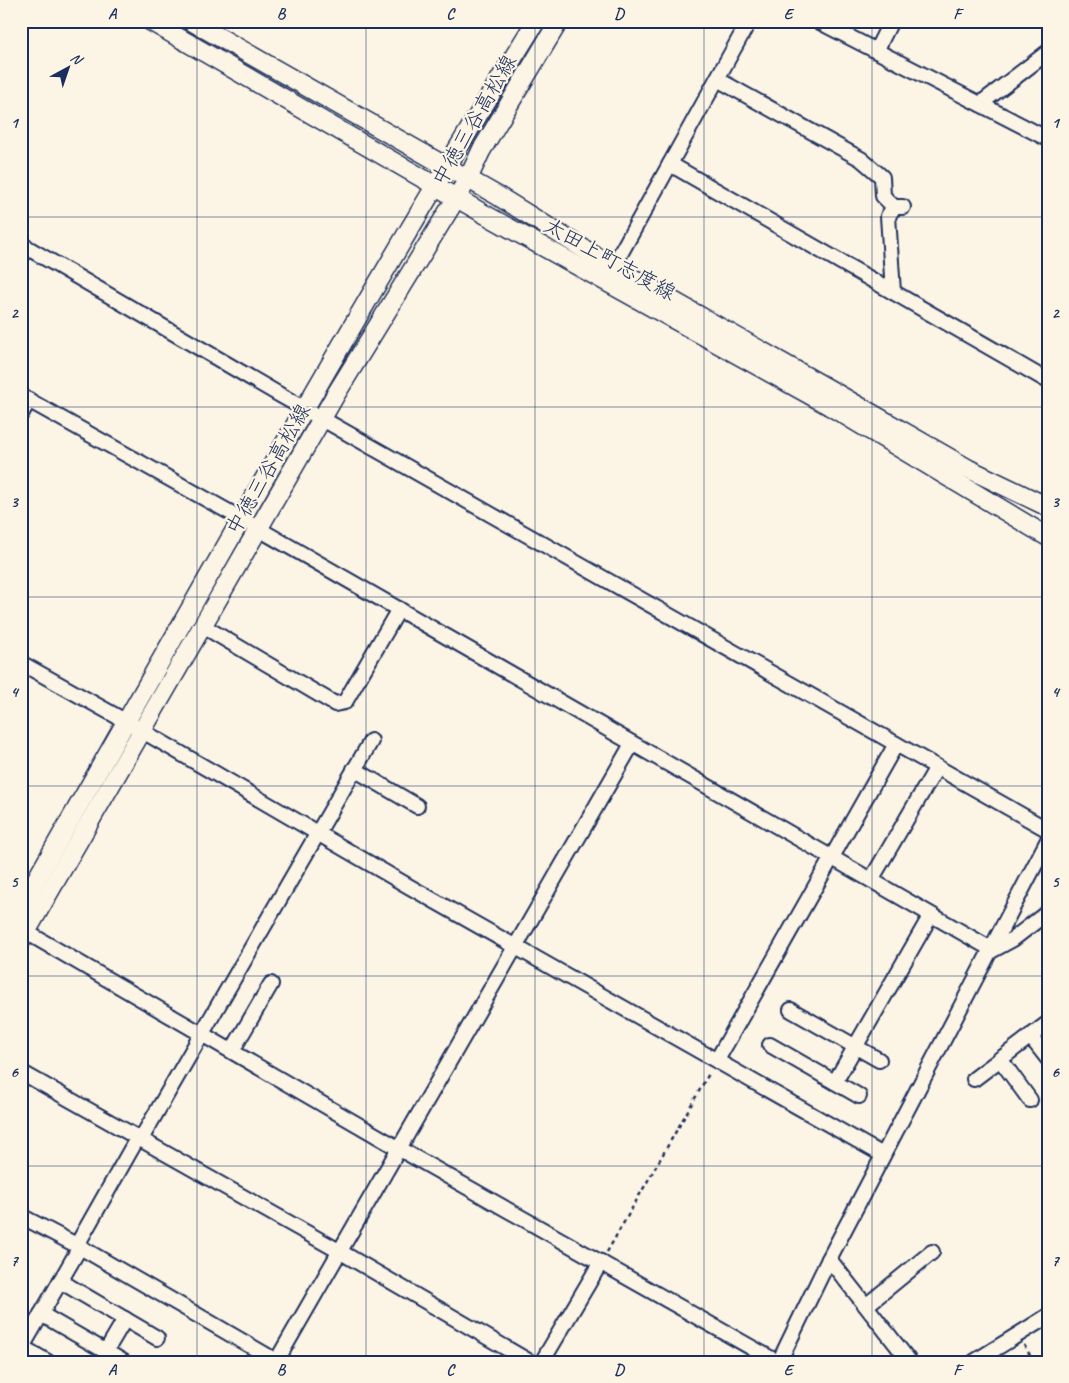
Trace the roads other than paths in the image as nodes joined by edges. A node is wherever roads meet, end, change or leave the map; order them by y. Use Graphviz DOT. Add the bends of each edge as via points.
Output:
graph roads {
  1 [pos="150,21"];
  2 [pos="191,21"];
  3 [pos="536,21"];
  4 [pos="558,21"];
  5 [pos="749,21"];
  6 [pos="818,21"];
  7 [pos="891,21"];
  8 [pos="876,51"];
  9 [pos="1048,52"];
  10 [pos="717,79"];
  11 [pos="980,104"];
  12 [pos="1048,139"];
  13 [pos="670,164"];
  14 [pos="447,167"];
  15 [pos="468,179"];
  16 [pos="435,186"];
  17 [pos="455,198"];
  18 [pos="21,244"];
  19 [pos="614,267"];
  20 [pos="893,292"];
  21 [pos="1048,380"];
  22 [pos="25,398"];
  23 [pos="304,409"];
  24 [pos="21,414"];
  25 [pos="322,419"];
  26 [pos="1048,506"];
  27 [pos="241,519"];
  28 [pos="260,530"];
  29 [pos="1048,537"];
  30 [pos="399,609"];
  31 [pos="203,626"];
  32 [pos="21,664"];
  33 [pos="127,722"];
  34 [pos="143,731"];
  35 [pos="371,741"];
  36 [pos="632,744"];
  37 [pos="896,744"];
  38 [pos="937,767"];
  39 [pos="354,769"];
  40 [pos="417,806"];
  41 [pos="1048,830"];
  42 [pos="316,833"];
  43 [pos="1048,840"];
  44 [pos="830,857"];
  45 [pos="871,880"];
  46 [pos="21,906"];
  47 [pos="1048,912"];
  48 [pos="931,915"];
  49 [pos="23,934"];
  50 [pos="515,945"];
  51 [pos="990,951"];
  52 [pos="271,984"];
  53 [pos="791,1010"];
  54 [pos="1048,1023"];
  55 [pos="202,1034"];
  56 [pos="1030,1036"];
  57 [pos="770,1045"];
  58 [pos="855,1047"];
  59 [pos="232,1051"];
  60 [pos="1000,1059"];
  61 [pos="1048,1059"];
  62 [pos="717,1060"];
  63 [pos="879,1060"];
  64 [pos="21,1072"];
  65 [pos="974,1079"];
  66 [pos="835,1082"];
  67 [pos="859,1096"];
  68 [pos="1030,1100"];
  69 [pos="139,1138"];
  70 [pos="398,1148"];
  71 [pos="884,1155"];
  72 [pos="21,1216"];
  73 [pos="78,1246"];
  74 [pos="339,1251"];
  75 [pos="932,1252"];
  76 [pos="829,1259"];
  77 [pos="601,1262"];
  78 [pos="60,1281"];
  79 [pos="867,1305"];
  80 [pos="41,1314"];
  81 [pos="1048,1316"];
  82 [pos="124,1319"];
  83 [pos="157,1338"];
  84 [pos="22,1348"];
  85 [pos="106,1351"];
  86 [pos="277,1361"];
  87 [pos="48,1362"];
  88 [pos="124,1362"];
  89 [pos="530,1362"];
  90 [pos="542,1362"];
  91 [pos="778,1362"];
  92 [pos="910,1362"];
  93 [pos="974,1362"];
  1 -- 16 [label="main road, 太田上町志度線"];
  2 -- 14 [label="main road, 太田上町志度線"];
  3 -- 14 [label="main road, 中徳三谷高松線"];
  4 -- 15 [label="main road, 中徳三谷高松線" via="481,151"];
  5 -- 10 [label="street"];
  6 -- 8 [label="street"];
  7 -- 8 [label="street"];
  8 -- 11 [label="street"];
  9 -- 11 [label="street"];
  10 -- 13 [label="street"];
  10 -- 20 [label="street" via="861,159 882,177 883,196 898,207 888,216"];
  11 -- 12 [label="street"];
  13 -- 19 [label="street"];
  13 -- 20 [label="street"];
  14 -- 15 [label="main road, 太田上町志度線"];
  14 -- 16 [label="main road, 中徳三谷高松線"];
  15 -- 17 [label="main road, 中徳三谷高松線"];
  15 -- 19 [label="main road, 太田上町志度線"];
  16 -- 17 [label="main road, 太田上町志度線"];
  16 -- 23 [label="main road, 中徳三谷高松線"];
  17 -- 25 [label="main road, 中徳三谷高松線"];
  17 -- 29 [label="main road, 太田上町志度線" via="828,405"];
  18 -- 23 [label="street"];
  19 -- 26 [label="main road, 太田上町志度線" via="969,469"];
  20 -- 21 [label="street"];
  22 -- 24 [label="street"];
  22 -- 27 [label="street"];
  23 -- 25 [label="street"];
  23 -- 27 [label="main road, 中徳三谷高松線"];
  25 -- 28 [label="main road, 中徳三谷高松線"];
  25 -- 37 [label="street"];
  27 -- 28 [label="street"];
  27 -- 33 [label="main road, 中徳三谷高松線"];
  28 -- 30 [label="street"];
  28 -- 31 [label="main road, 中徳三谷高松線"];
  30 -- 31 [label="street" via="345,702 335,704"];
  30 -- 36 [label="street"];
  31 -- 34 [label="main road, 中徳三谷高松線"];
  32 -- 33 [label="street"];
  33 -- 34 [label="street"];
  33 -- 46 [label="main road, 中徳三谷高松線"];
  34 -- 42 [label="street"];
  34 -- 49 [label="main road, 中徳三谷高松線"];
  35 -- 39 [label="street"];
  36 -- 44 [label="street"];
  36 -- 50 [label="street"];
  37 -- 38 [label="street"];
  37 -- 44 [label="street"];
  38 -- 41 [label="street"];
  38 -- 45 [label="street"];
  39 -- 40 [label="street"];
  39 -- 42 [label="street"];
  42 -- 50 [label="street"];
  42 -- 55 [label="street"];
  43 -- 51 [label="street"];
  44 -- 45 [label="street"];
  44 -- 62 [label="street"];
  45 -- 48 [label="street"];
  47 -- 51 [label="street" via="1013,939"];
  48 -- 51 [label="street"];
  48 -- 58 [label="street"];
  49 -- 55 [label="street"];
  50 -- 62 [label="street"];
  50 -- 70 [label="street"];
  51 -- 71 [label="street"];
  52 -- 59 [label="street"];
  53 -- 58 [label="street"];
  54 -- 56 [label="street"];
  55 -- 59 [label="street"];
  55 -- 69 [label="street"];
  56 -- 60 [label="street"];
  56 -- 61 [label="street"];
  57 -- 66 [label="street"];
  58 -- 63 [label="street"];
  58 -- 66 [label="street"];
  59 -- 70 [label="street"];
  60 -- 65 [label="street"];
  60 -- 68 [label="street"];
  62 -- 71 [label="street"];
  64 -- 69 [label="street"];
  66 -- 67 [label="street"];
  69 -- 73 [label="street"];
  69 -- 74 [label="street"];
  70 -- 74 [label="street"];
  70 -- 77 [label="street"];
  71 -- 76 [label="street"];
  72 -- 73 [label="street"];
  73 -- 78 [label="street"];
  73 -- 86 [label="street"];
  74 -- 86 [label="street"];
  74 -- 89 [label="street"];
  75 -- 79 [label="street"];
  76 -- 79 [label="street"];
  76 -- 91 [label="street"];
  77 -- 90 [label="street"];
  77 -- 91 [label="street"];
  78 -- 80 [label="street"];
  78 -- 82 [label="street"];
  79 -- 92 [label="street"];
  80 -- 84 [label="street"];
  80 -- 85 [label="street"];
  81 -- 93 [label="street"];
  82 -- 83 [label="street"];
  82 -- 85 [label="street"];
  84 -- 87 [label="street"];
  85 -- 88 [label="street"];
}
